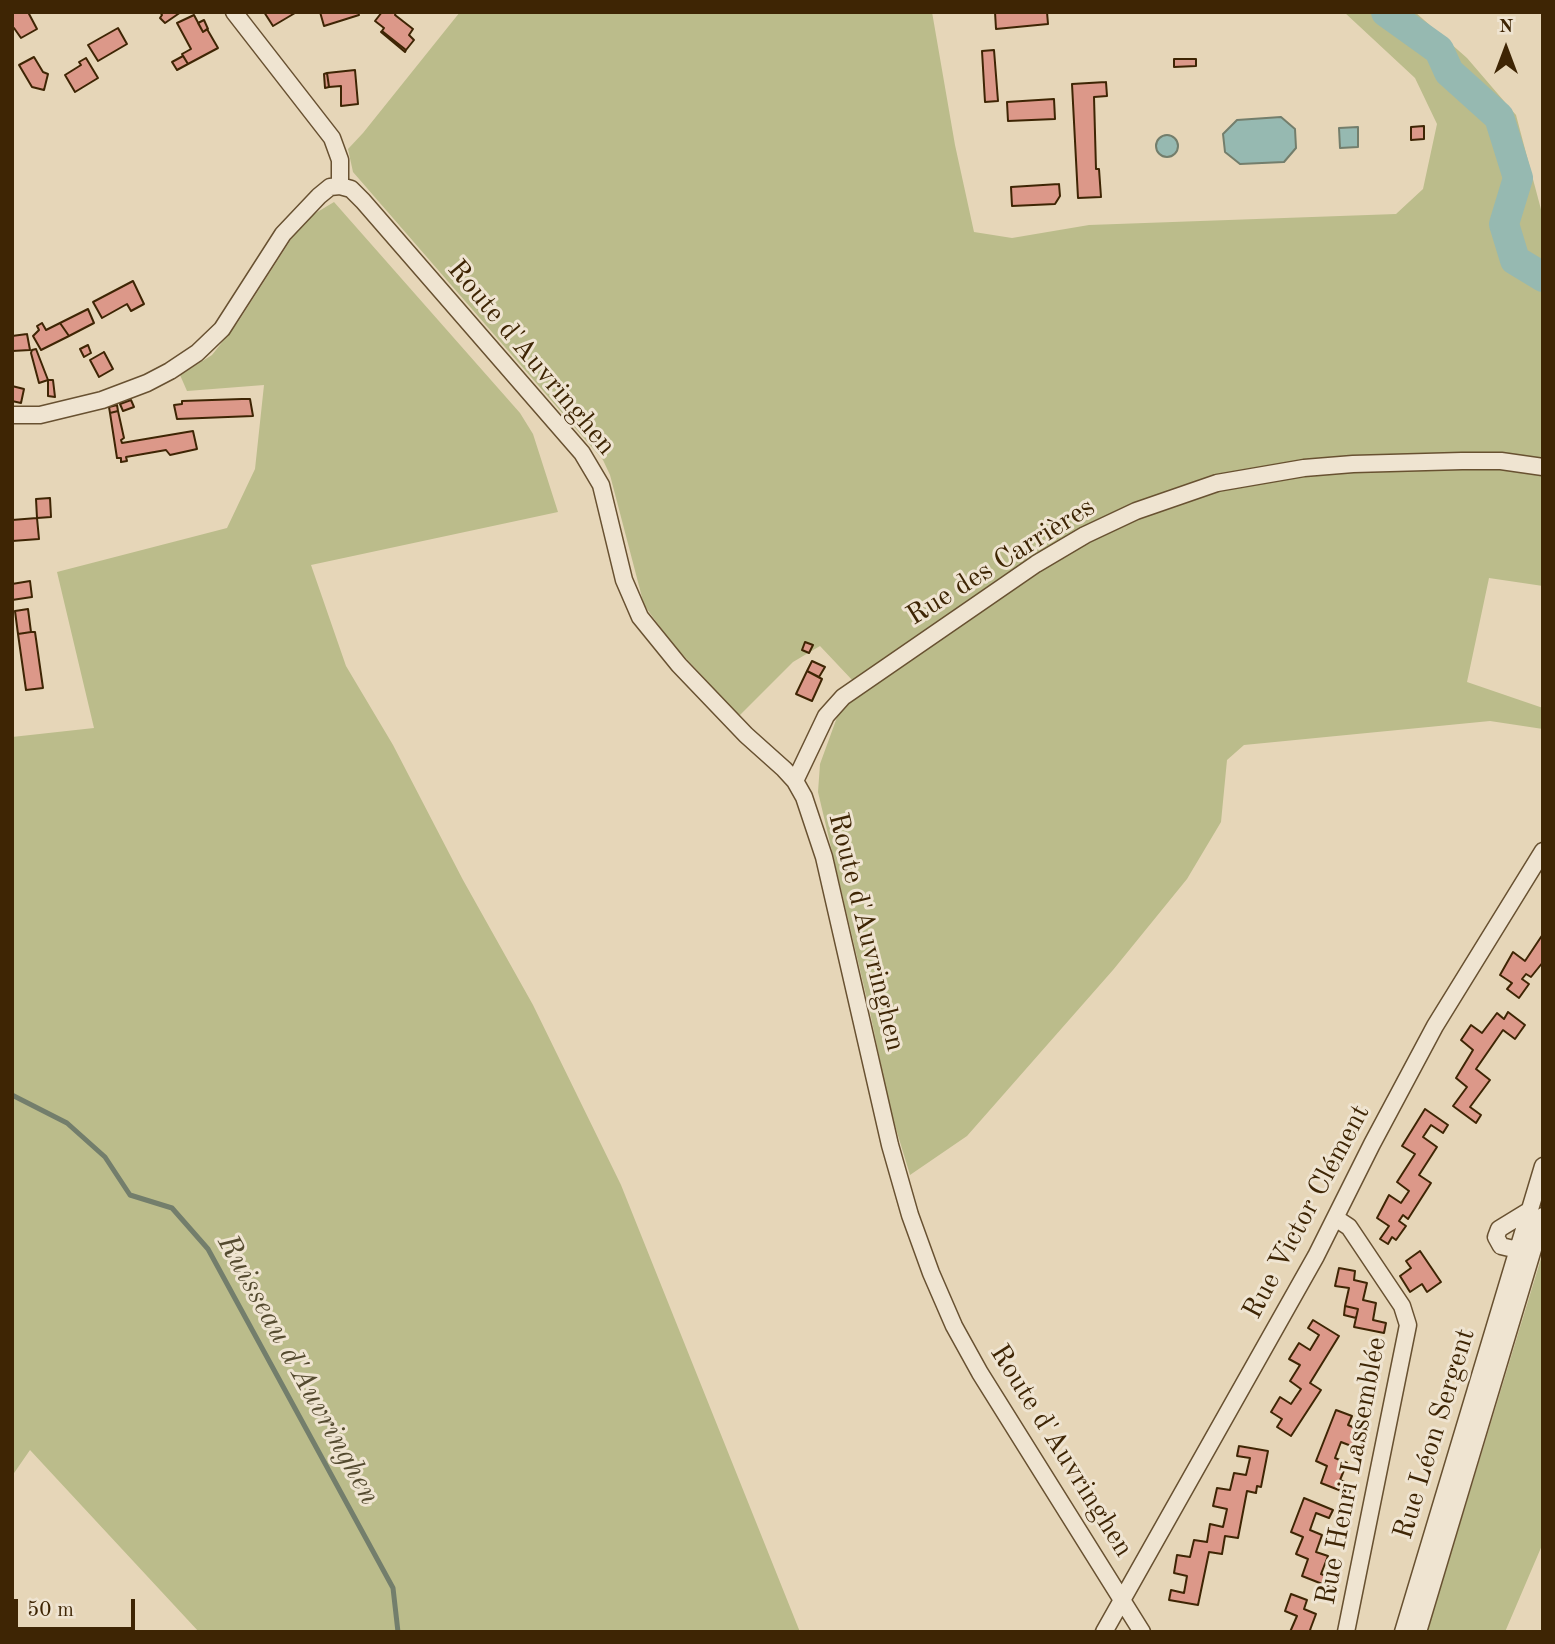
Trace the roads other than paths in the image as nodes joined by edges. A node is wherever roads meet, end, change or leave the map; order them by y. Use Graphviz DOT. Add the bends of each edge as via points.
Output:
graph roads {
  1 [pos="234,12"];
  2 [pos="340,186"];
  3 [pos="12,415"];
  4 [pos="1543,467"];
  5 [pos="795,781"];
  6 [pos="1543,851"];
  7 [pos="1543,1166"];
  8 [pos="1536,1213"];
  9 [pos="1336,1219"];
  10 [pos="1525,1252"];
  11 [pos="1122,1599"];
  12 [pos="1104,1632"];
  13 [pos="1142,1632"];
  14 [pos="1346,1632"];
  15 [pos="1403,1632"];
  16 [pos="1418,1632"];
  1 -- 2 [label="street" via="332,138 340,160"];
  2 -- 3 [label="street" via="325,190 291,224 229,320 188,360 147,383 102,400 40,415"];
  2 -- 5 [label="street, Route d'Auvringhen" via="363,201 582,453 601,485 624,580 640,617 690,677"];
  4 -- 5 [label="street, Rue des Carrières" via="1487,461 1320,466 1217,483 1136,511 1036,564 843,697 826,716"];
  5 -- 11 [label="street, Route d'Auvringhen" via="816,828 888,1137 931,1273 981,1373"];
  6 -- 9 [label="street, Rue Victor Clément" via="1435,1026"];
  7 -- 8 [label="street, Rue Léon Sergent"];
  8 -- 10 [label="street, Rue Léon Sergent"];
  8 -- 10 [label="street" via="1496,1234 1501,1246"];
  9 -- 11 [label="street, Rue Victor Clément"];
  9 -- 14 [label="street, Rue Henri Lassemblée" via="1349,1227 1396,1296 1408,1325"];
  10 -- 15 [label="street, Rue Léon Sergent"];
  10 -- 16 [label="street, Rue Léon Sergent"];
  11 -- 12 [label="street, Rue Victor Clément"];
  11 -- 13 [label="street, Route d'Auvringhen"];
}
